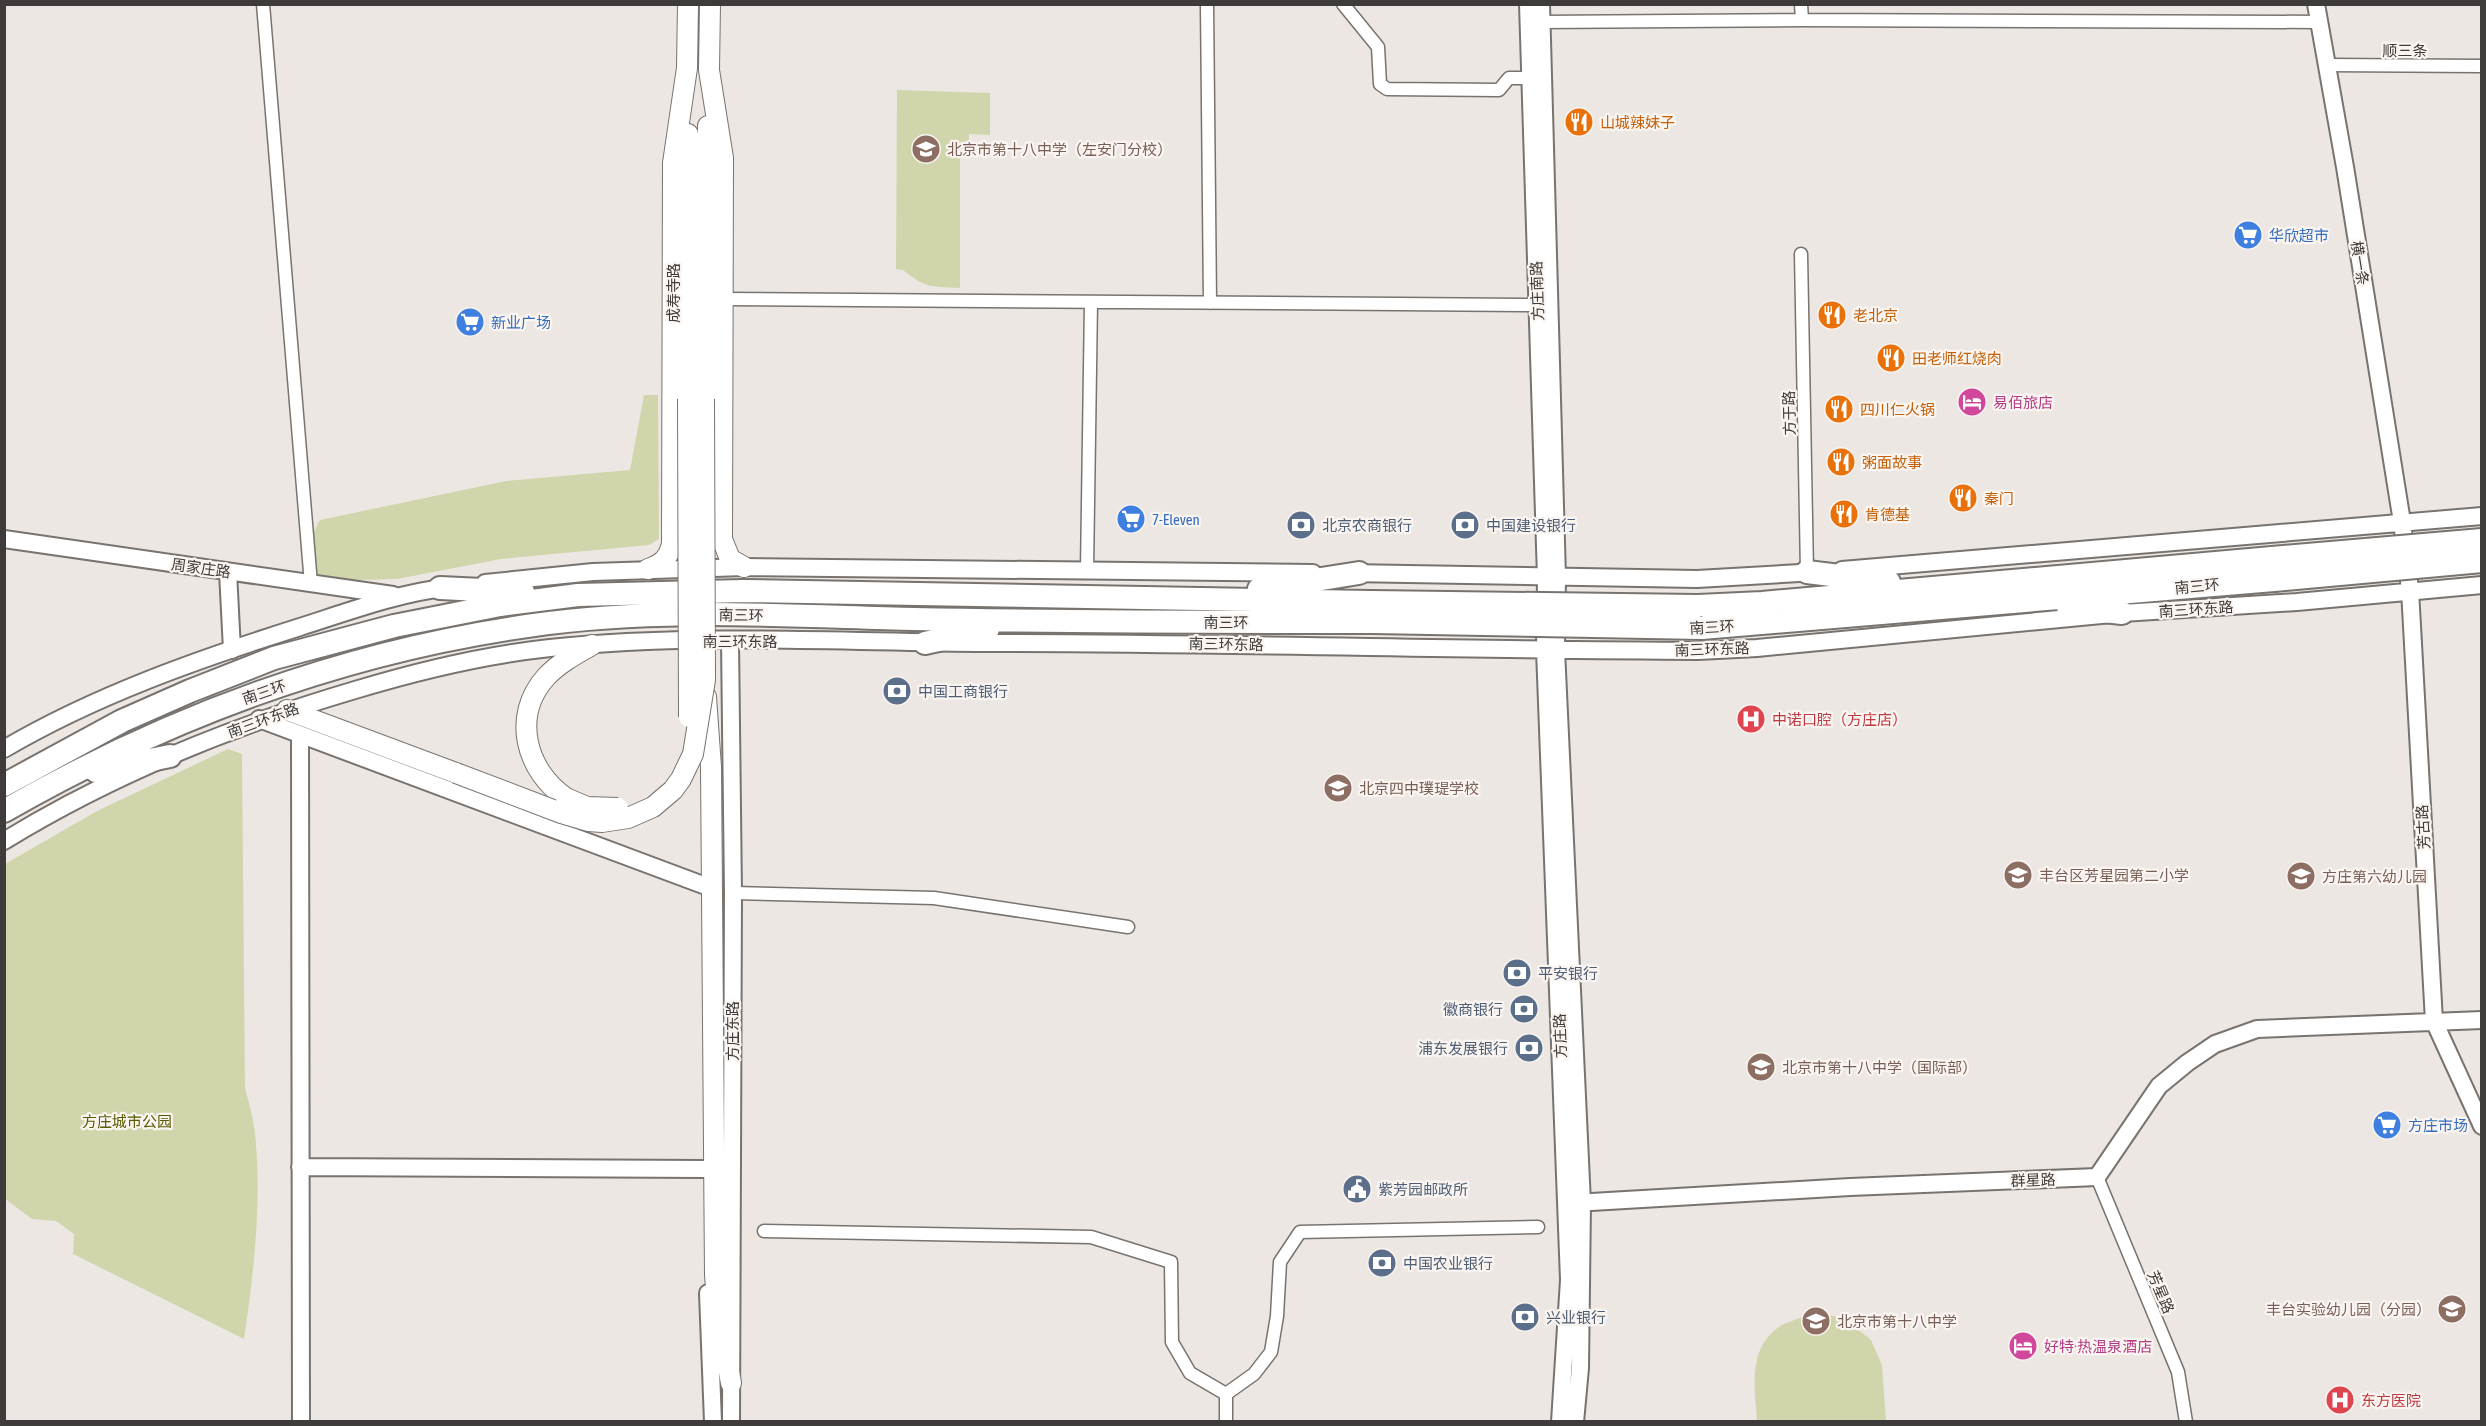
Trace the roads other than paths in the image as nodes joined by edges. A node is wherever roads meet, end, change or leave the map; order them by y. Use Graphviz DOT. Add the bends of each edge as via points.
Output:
graph roads {
  1 [pos="263,4"];
  2 [pos="688,4"];
  3 [pos="710,4"];
  4 [pos="1207,4"];
  5 [pos="1344,4"];
  6 [pos="1528,4"];
  7 [pos="1541,4"];
  8 [pos="1801,4"];
  9 [pos="2316,4"];
  10 [pos="1802,20"];
  11 [pos="1541,22"];
  12 [pos="2319,22"];
  13 [pos="2328,65"];
  14 [pos="2481,66"];
  15 [pos="687,68"];
  16 [pos="709,70"];
  17 [pos="1530,78"];
  18 [pos="1801,254"];
  19 [pos="723,299"];
  20 [pos="1090,302"];
  21 [pos="1210,303"];
  22 [pos="1537,305"];
  23 [pos="696,399"];
  24 [pos="673,432"];
  25 [pos="722,432"];
  26 [pos="2481,516"];
  27 [pos="2428,520"];
  28 [pos="2402,522"];
  29 [pos="2376,524"];
  30 [pos="2291,533"];
  31 [pos="4,539"];
  32 [pos="2481,540"];
  33 [pos="2481,561"];
  34 [pos="744,567"];
  35 [pos="648,569"];
  36 [pos="2273,569"];
  37 [pos="1087,570"];
  38 [pos="228,572"];
  39 [pos="1807,572"];
  40 [pos="1359,573"];
  41 [pos="1552,578"];
  42 [pos="311,584"];
  43 [pos="2481,585"];
  44 [pos="1932,587"];
  45 [pos="440,588"];
  46 [pos="2435,588"];
  47 [pos="2410,590"];
  48 [pos="2383,593"];
  49 [pos="578,595"];
  50 [pos="397,596"];
  51 [pos="1203,598"];
  52 [pos="2019,602"];
  53 [pos="2297,602"];
  54 [pos="1372,612"];
  55 [pos="2122,613"];
  56 [pos="1027,621"];
  57 [pos="702,641"];
  58 [pos="730,641"];
  59 [pos="925,643"];
  60 [pos="592,645"];
  61 [pos="232,650"];
  62 [pos="1551,650"];
  63 [pos="705,680"];
  64 [pos="287,710"];
  65 [pos="259,719"];
  66 [pos="300,735"];
  67 [pos="4,749"];
  68 [pos="170,756"];
  69 [pos="62,778"];
  70 [pos="4,785"];
  71 [pos="4,811"];
  72 [pos="4,841"];
  73 [pos="703,885"];
  74 [pos="733,893"];
  75 [pos="1128,927"];
  76 [pos="2481,1020"];
  77 [pos="2434,1022"];
  78 [pos="2481,1126"];
  79 [pos="300,1167"];
  80 [pos="705,1169"];
  81 [pos="2097,1177"];
  82 [pos="1575,1203"];
  83 [pos="1538,1227"];
  84 [pos="764,1230"];
  85 [pos="731,1383"];
  86 [pos="1226,1394"];
  87 [pos="301,1422"];
  88 [pos="713,1422"];
  89 [pos="730,1422"];
  90 [pos="1226,1422"];
  91 [pos="1560,1422"];
  92 [pos="1575,1422"];
  93 [pos="2186,1422"];
  1 -- 42 [label="street"];
  2 -- 15 [label="main road, 成寿寺路"];
  3 -- 16 [label="main road"];
  4 -- 21 [label="street"];
  5 -- 17 [label="street" via="1378,47 1380,84 1387,89 1499,90 1509,78"];
  6 -- 17 [label="street, 方庄南路"];
  7 -- 11 [label="street, 方庄南路"];
  8 -- 10 [label="street"];
  9 -- 12 [label="street, 横一条"];
  10 -- 11 [label="street"];
  10 -- 12 [label="street"];
  11 -- 41 [label="street, 方庄南路"];
  12 -- 13 [label="street, 横一条"];
  13 -- 14 [label="street, 顺三条"];
  13 -- 28 [label="street, 横一条"];
  15 -- 23 [label="main road"];
  15 -- 24 [label="main road, 成寿寺路" via="673,163"];
  16 -- 19 [label="main road" via="723,158"];
  16 -- 23 [label="main road"];
  17 -- 22 [label="street, 方庄南路"];
  18 -- 39 [label="street, 方于路"];
  19 -- 20 [label="street"];
  19 -- 25 [label="main road"];
  20 -- 21 [label="street"];
  20 -- 37 [label="street"];
  21 -- 22 [label="street"];
  22 -- 41 [label="street, 方庄南路"];
  23 -- 60 [label="main road, bridge" via="690,705 683,748 666,782 636,803 623,807 587,807 566,798 547,783 532,760 526,732 527,715 545,678"];
  23 -- 63 [label="main road, bridge"];
  24 -- 25 [label="main road" via="681,448 698,454 714,448"];
  24 -- 35 [label="main road, 成寿寺路" via="672,544 666,560"];
  25 -- 34 [label="main road" via="722,539 730,559"];
  26 -- 27 [label="street"];
  27 -- 28 [label="street"];
  27 -- 46 [label="street"];
  28 -- 29 [label="street"];
  28 -- 47 [label="street, 横一条"];
  29 -- 30 [label="street"];
  29 -- 48 [label="street"];
  30 -- 39 [label="street"];
  30 -- 53 [label="street"];
  31 -- 38 [label="street, 周家庄路"];
  32 -- 36 [label="highway, 南三环, bridge"];
  33 -- 36 [label="highway, 南三环, bridge"];
  34 -- 35 [label="street"];
  34 -- 37 [label="street"];
  35 -- 45 [label="street" via="546,575"];
  36 -- 44 [label="highway, 南三环"];
  36 -- 52 [label="highway, 南三环"];
  37 -- 40 [label="street"];
  38 -- 42 [label="street, 周家庄路"];
  38 -- 61 [label="street"];
  39 -- 41 [label="street" via="1697,579"];
  39 -- 44 [label="highway"];
  40 -- 41 [label="street"];
  40 -- 51 [label="highway"];
  41 -- 62 [label="street, 方庄路"];
  42 -- 50 [label="street, 周家庄路"];
  43 -- 46 [label="street, 南三环东路"];
  44 -- 54 [label="highway, 南三环, bridge" via="1698,606"];
  45 -- 49 [label="highway"];
  45 -- 50 [label="street"];
  46 -- 47 [label="street, 南三环东路"];
  47 -- 48 [label="street, 南三环东路"];
  47 -- 77 [label="street, 芳古路"];
  48 -- 53 [label="street, 南三环东路"];
  49 -- 51 [label="highway, 南三环" via="744,591"];
  49 -- 70 [label="highway, 南三环" via="500,605 394,626 274,658 122,721"];
  50 -- 61 [label="street"];
  51 -- 54 [label="highway, 南三环"];
  52 -- 54 [label="highway, 南三环, bridge" via="1702,628"];
  52 -- 55 [label="highway"];
  53 -- 55 [label="street, 南三环东路"];
  54 -- 56 [label="highway, 南三环"];
  55 -- 62 [label="street, 南三环东路" via="1757,648"];
  56 -- 59 [label="highway"];
  56 -- 69 [label="highway, 南三环" via="669,614 538,624 470,635 348,664 257,694 188,720"];
  57 -- 58 [label="street, 南三环东路"];
  57 -- 60 [label="street, 南三环东路"];
  57 -- 73 [label="street"];
  58 -- 59 [label="street, 南三环东路"];
  58 -- 74 [label="street, 方庄东路"];
  59 -- 62 [label="street, 南三环东路"];
  60 -- 64 [label="street, 南三环东路" via="516,652 413,673"];
  61 -- 67 [label="street" via="130,687"];
  62 -- 82 [label="street, 方庄路"];
  63 -- 64 [label="main road, bridge" via="695,741 681,779 664,799 641,813 615,821 588,821 561,813"];
  63 -- 85 [label="main road, bridge" via="711,767 715,1275"];
  64 -- 65 [label="street, 南三环东路"];
  65 -- 66 [label="street"];
  65 -- 68 [label="street, 南三环东路"];
  66 -- 73 [label="street"];
  66 -- 79 [label="street"];
  68 -- 69 [label="highway"];
  68 -- 72 [label="street, 南三环东路" via="46,815"];
  69 -- 71 [label="highway, 南三环"];
  73 -- 80 [label="street"];
  74 -- 75 [label="street" via="934,898"];
  74 -- 85 [label="street, 方庄东路"];
  76 -- 77 [label="street"];
  77 -- 78 [label="street, 芳古路"];
  77 -- 81 [label="street" via="2257,1029 2215,1044 2159,1086"];
  79 -- 80 [label="street"];
  79 -- 87 [label="street"];
  80 -- 88 [label="street"];
  81 -- 82 [label="street, 群星路"];
  81 -- 93 [label="street, 芳星路" via="2178,1372"];
  82 -- 91 [label="street, 方庄路"];
  82 -- 92 [label="street, 方庄路" via="1580,1368"];
  83 -- 86 [label="street" via="1300,1232 1280,1262 1271,1352 1254,1374"];
  84 -- 86 [label="street" via="1091,1237 1171,1262 1173,1342 1190,1373"];
  85 -- 89 [label="street, 方庄东路"];
  86 -- 90 [label="street"];
}
